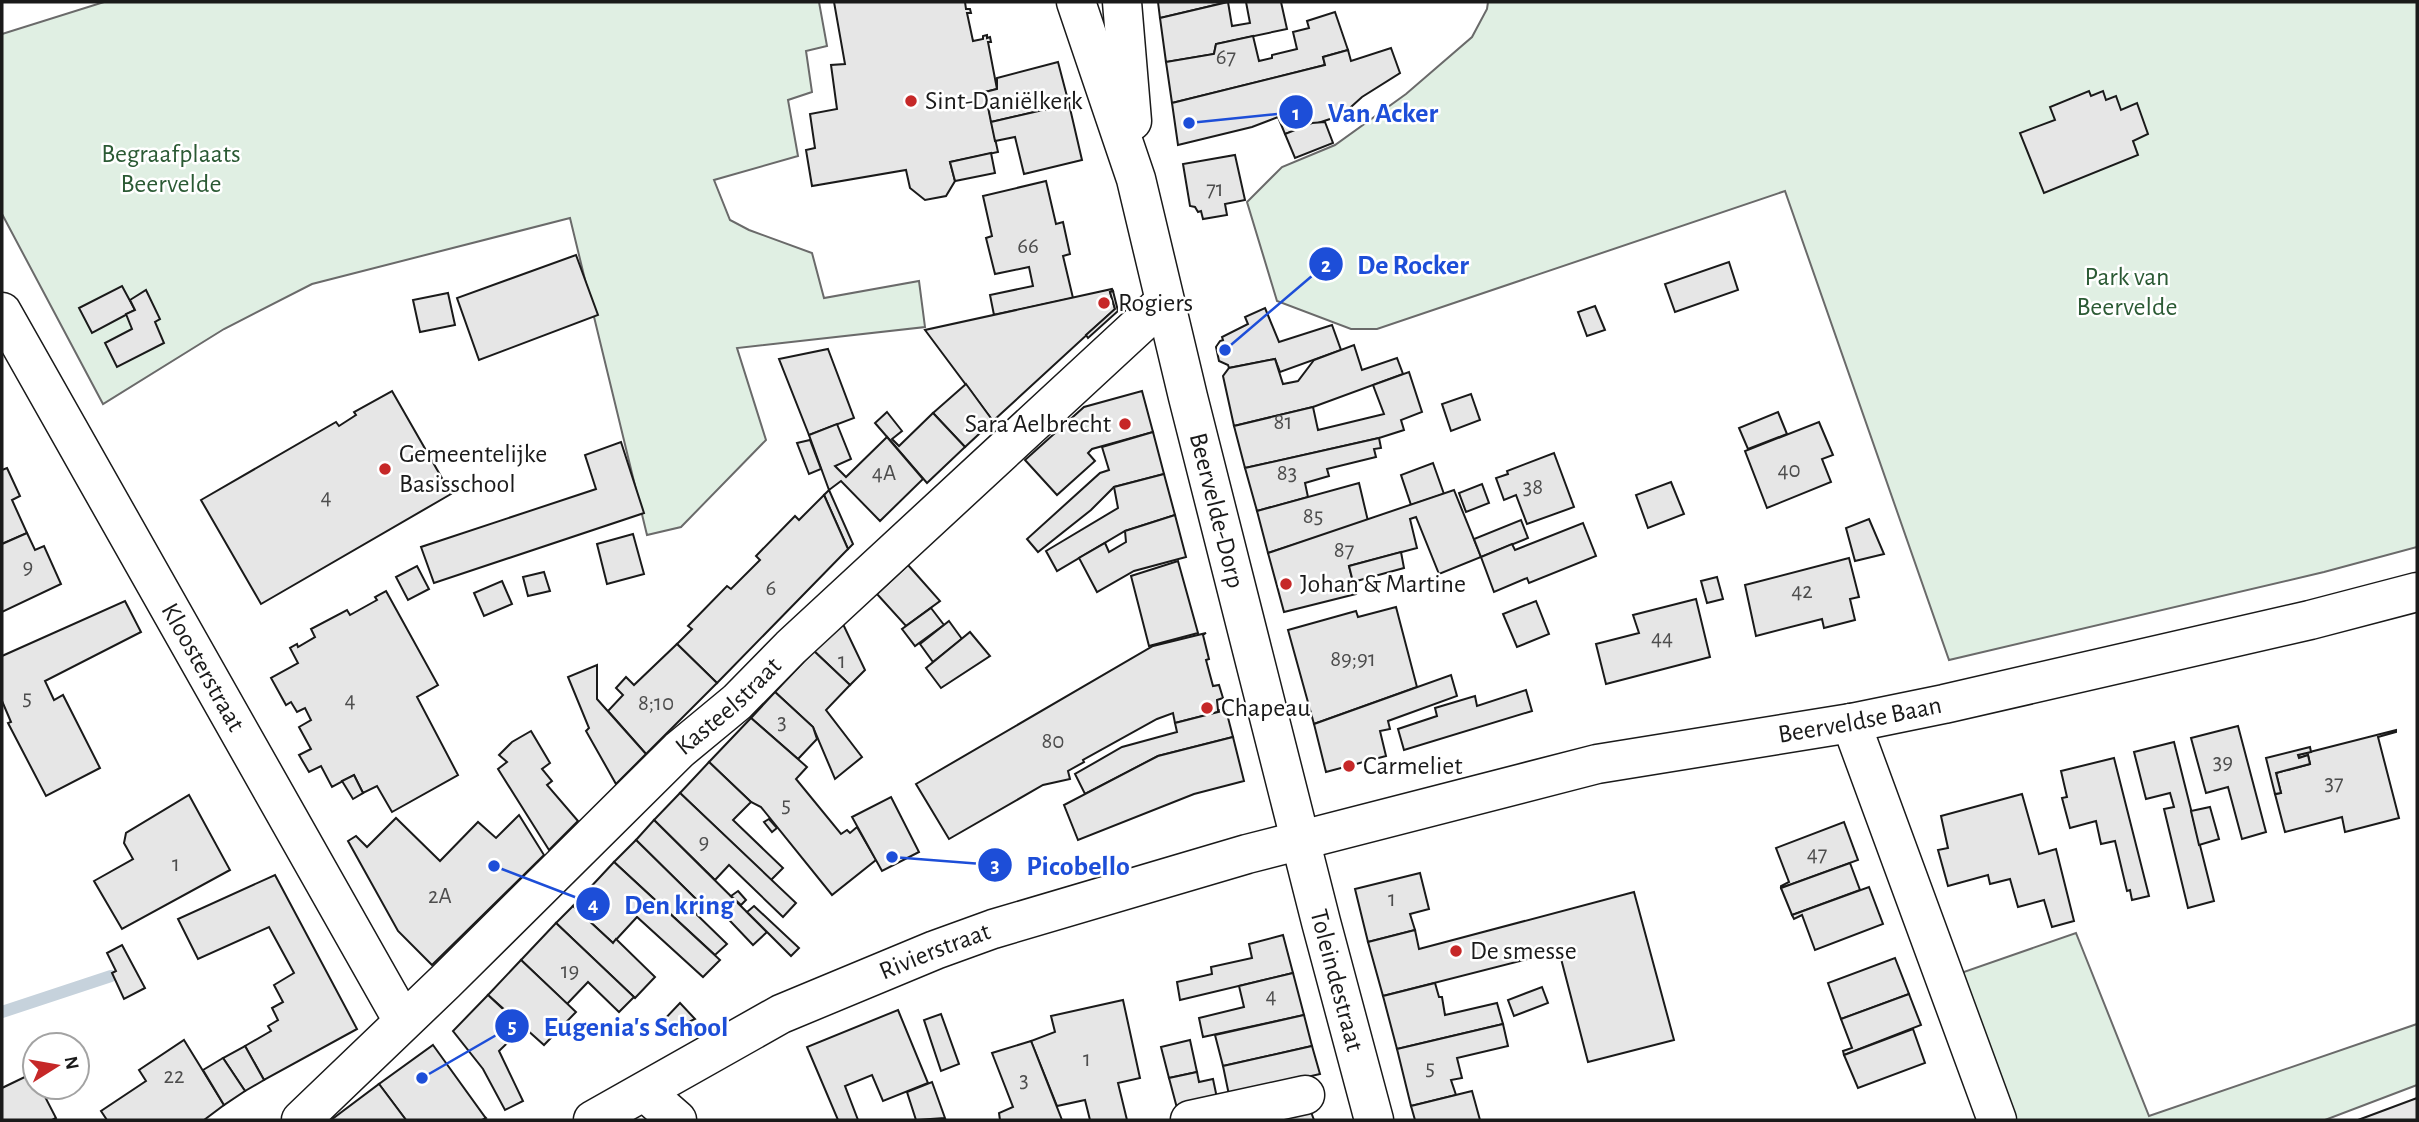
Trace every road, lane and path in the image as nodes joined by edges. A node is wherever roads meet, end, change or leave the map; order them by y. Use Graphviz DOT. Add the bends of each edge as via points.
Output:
graph roads {
  1 [pos="1076,2"];
  2 [pos="1122,2"];
  3 [pos="1136,179"];
  4 [pos="1164,302"];
  5 [pos="2,312"];
  6 [pos="2417,592"];
  7 [pos="1851,723"];
  8 [pos="1301,841"];
  9 [pos="403,1021"];
  10 [pos="645,1092"];
  11 [pos="1305,1095"];
  12 [pos="301,1120"];
  13 [pos="593,1120"];
  14 [pos="677,1120"];
  15 [pos="1190,1120"];
  16 [pos="1374,1120"];
  17 [pos="1997,1120"];
  1 -- 3 [label="street, Beervelde-Dorp"];
  2 -- 3 [label="street, Beervelde-Dorp"];
  3 -- 4 [label="street, Beervelde-Dorp"];
  4 -- 8 [label="street, Beervelde-Dorp"];
  4 -- 9 [label="street, Kasteelstraat" via="737,702 679,750"];
  5 -- 9 [label="street, Kloosterstraat"];
  6 -- 7 [label="street, Beerveldse Baan"];
  7 -- 8 [label="street, Beerveldse Baan" via="1597,764"];
  7 -- 17 [label="street"];
  8 -- 10 [label="street, Rivierstraat" via="993,929 935,950 781,1014"];
  8 -- 16 [label="street, Toleindestraat"];
  9 -- 12 [label="street, Kasteelstraat"];
  10 -- 13 [label="street, Rivierstraat"];
  10 -- 14 [label="street"];
  11 -- 15 [label="street"];
}
